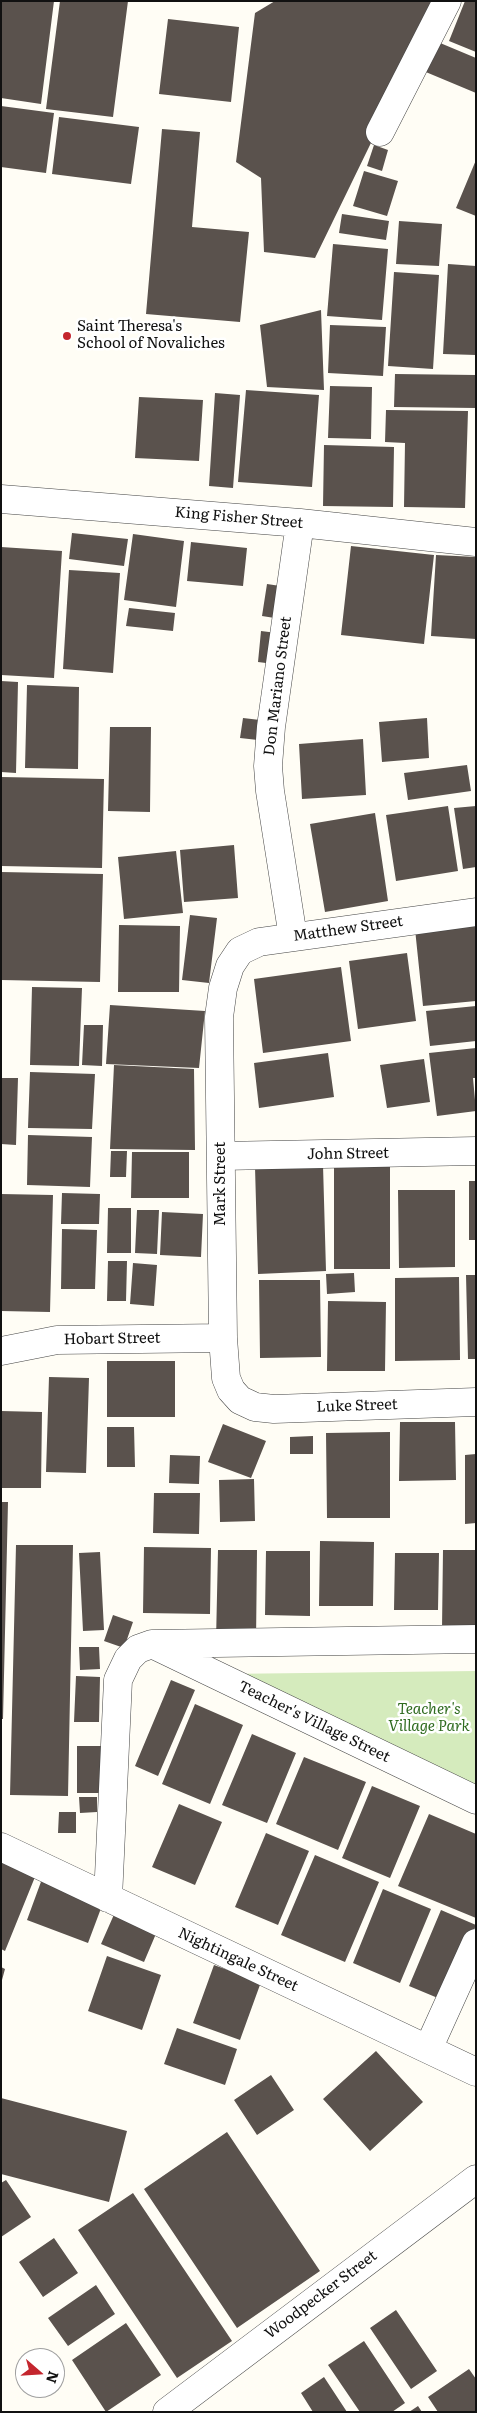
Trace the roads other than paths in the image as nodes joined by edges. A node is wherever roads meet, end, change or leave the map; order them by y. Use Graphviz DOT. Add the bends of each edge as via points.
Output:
graph roads {
  1 [pos="447,1"];
  2 [pos="380,132"];
  3 [pos="1,499"];
  4 [pos="300,523"];
  5 [pos="476,542"];
  6 [pos="476,912"];
  7 [pos="293,937"];
  8 [pos="230,966"];
  9 [pos="476,1151"];
  10 [pos="221,1156"];
  11 [pos="223,1338"];
  12 [pos="1,1351"];
  13 [pos="240,1400"];
  14 [pos="476,1402"];
  15 [pos="476,1639"];
  16 [pos="152,1644"];
  17 [pos="476,1800"];
  18 [pos="1,1847"];
  19 [pos="108,1898"];
  20 [pos="476,1943"];
  21 [pos="428,2050"];
  22 [pos="476,2072"];
  23 [pos="476,2178"];
  24 [pos="167,2412"];
  1 -- 2 [label="street"];
  3 -- 4 [label="street, King Fisher Street"];
  4 -- 5 [label="street, King Fisher Street"];
  4 -- 7 [label="street, Don Mariano Street" via="268,766"];
  6 -- 7 [label="street, Matthew Street"];
  7 -- 8 [label="street, Matthew Street" via="259,942 240,951"];
  8 -- 10 [label="street, Mark Street" via="219,1017"];
  9 -- 10 [label="street, John Street"];
  10 -- 11 [label="street, Mark Street"];
  11 -- 12 [label="street, Hobart Street" via="57,1340"];
  11 -- 13 [label="street, Mark Street" via="226,1378"];
  13 -- 14 [label="street, Luke Street" via="255,1407 274,1409"];
  15 -- 16 [label="street"];
  16 -- 17 [label="street, Teacher's Village Street"];
  16 -- 19 [label="street" via="138,1648 128,1659 118,1680"];
  18 -- 19 [label="street, Nightingale Street"];
  19 -- 21 [label="street, Nightingale Street"];
  20 -- 21 [label="street"];
  21 -- 22 [label="street, Nightingale Street"];
  23 -- 24 [label="street, Woodpecker Street"];
}
